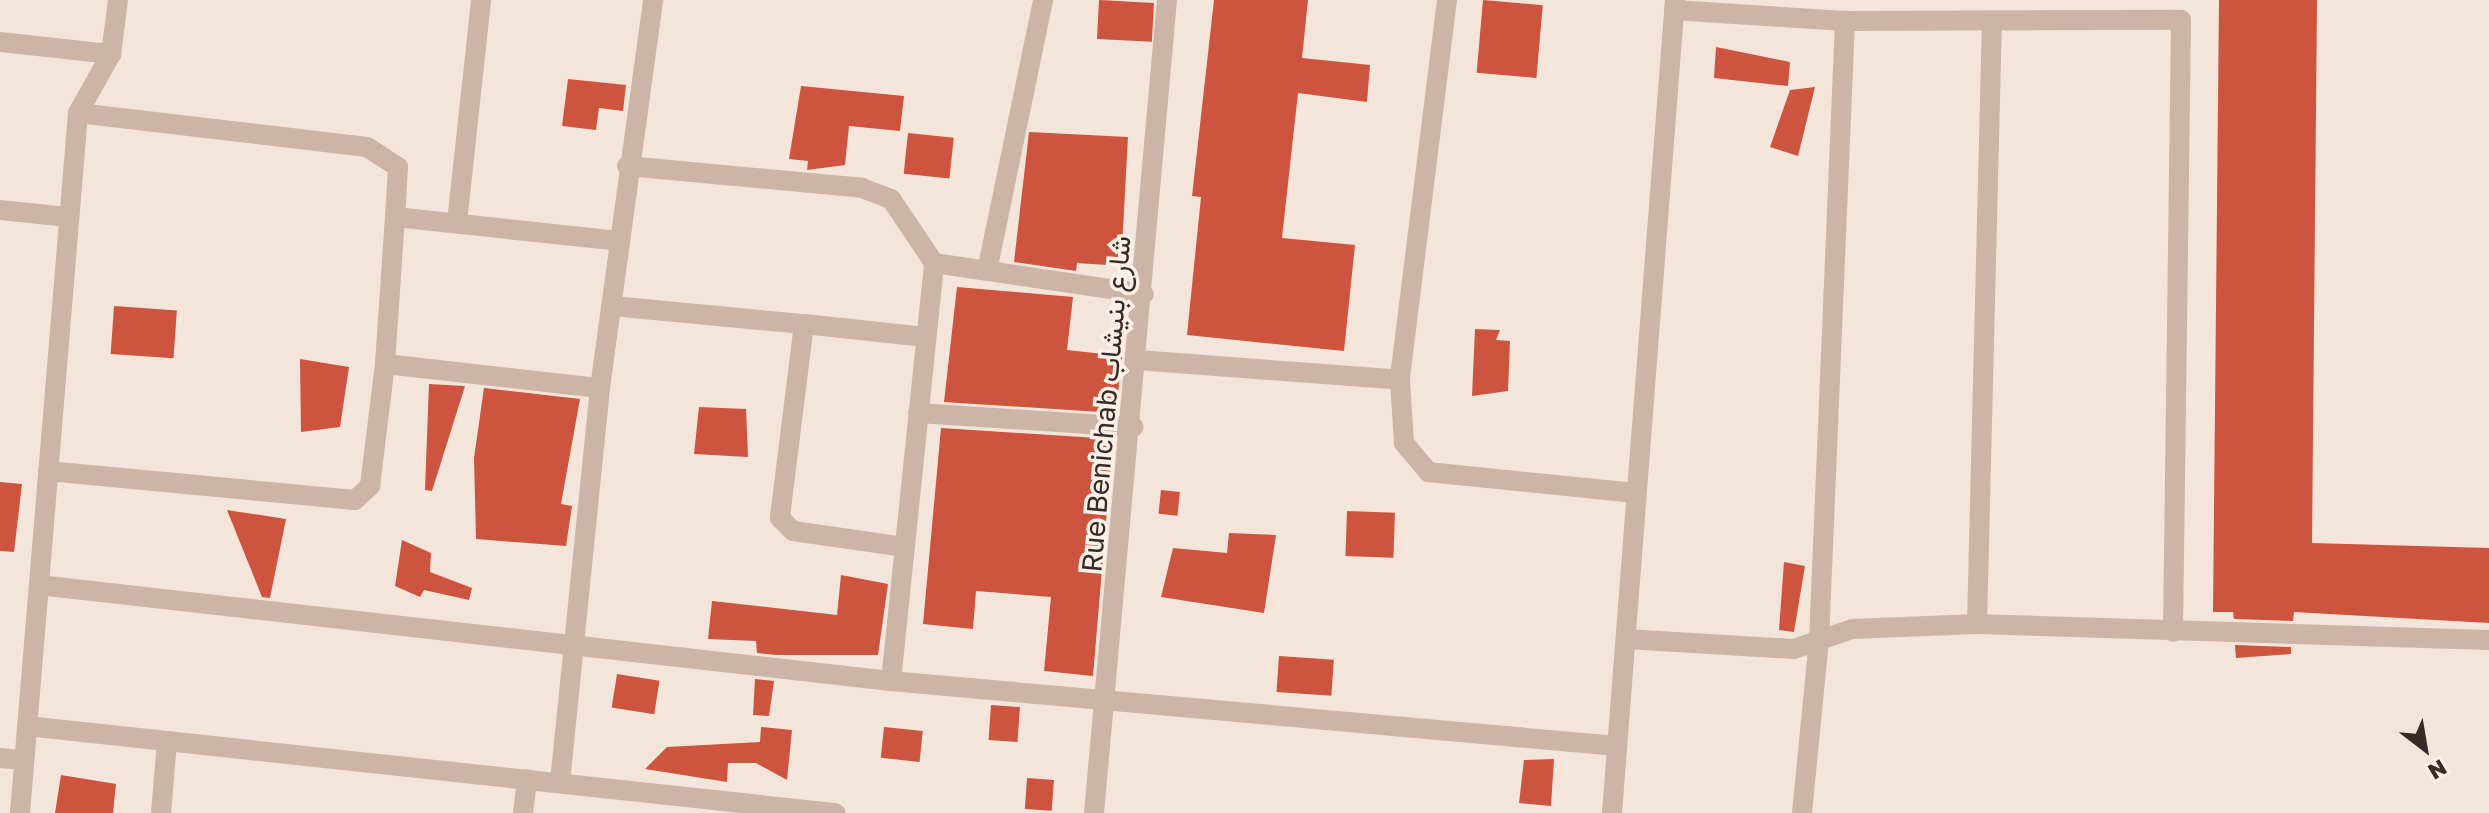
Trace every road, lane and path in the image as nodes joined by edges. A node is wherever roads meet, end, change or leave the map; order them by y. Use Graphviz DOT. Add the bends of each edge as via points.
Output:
graph roads {
  1 [pos="118,0"];
  2 [pos="481,0"];
  3 [pos="653,0"];
  4 [pos="1043,0"];
  5 [pos="1167,0"];
  6 [pos="1447,0"];
  7 [pos="1674,5"];
  8 [pos="1875,10"];
  9 [pos="2182,10"];
  10 [pos="1992,20"];
  11 [pos="1845,21"];
  12 [pos="0,42"];
  13 [pos="111,54"];
  14 [pos="78,113"];
  15 [pos="627,166"];
  16 [pos="0,210"];
  17 [pos="68,217"];
  18 [pos="395,217"];
  19 [pos="457,222"];
  20 [pos="619,241"];
  21 [pos="934,263"];
  22 [pos="987,271"];
  23 [pos="1144,294"];
  24 [pos="612,306"];
  25 [pos="804,324"];
  26 [pos="925,337"];
  27 [pos="1137,360"];
  28 [pos="385,364"];
  29 [pos="1400,380"];
  30 [pos="600,388"];
  31 [pos="918,413"];
  32 [pos="1134,427"];
  33 [pos="48,471"];
  34 [pos="1635,493"];
  35 [pos="904,547"];
  36 [pos="39,585"];
  37 [pos="1977,624"];
  38 [pos="2173,632"];
  39 [pos="1626,639"];
  40 [pos="2489,640"];
  41 [pos="1819,641"];
  42 [pos="574,644"];
  43 [pos="891,681"];
  44 [pos="1106,699"];
  45 [pos="27,726"];
  46 [pos="167,741"];
  47 [pos="1617,746"];
  48 [pos="0,758"];
  49 [pos="24,760"];
  50 [pos="527,779"];
  51 [pos="560,782"];
  52 [pos="661,803"];
  53 [pos="20,813"];
  54 [pos="161,813"];
  55 [pos="523,813"];
  56 [pos="835,813"];
  57 [pos="1094,813"];
  58 [pos="1612,813"];
  59 [pos="1802,813"];
  1 -- 13 [label="street"];
  2 -- 19 [label="street"];
  3 -- 15 [label="street"];
  4 -- 22 [label="street"];
  5 -- 23 [label="street, Rue Benichab شارع بنيشاب"];
  6 -- 29 [label="street"];
  7 -- 11 [label="street"];
  7 -- 34 [label="street"];
  8 -- 10 [label="street"];
  8 -- 11 [label="street"];
  9 -- 10 [label="street"];
  9 -- 38 [label="street"];
  10 -- 37 [label="street"];
  11 -- 41 [label="street"];
  12 -- 13 [label="street"];
  13 -- 14 [label="street"];
  14 -- 17 [label="street"];
  14 -- 18 [label="street" via="381,150 398,167"];
  15 -- 20 [label="street"];
  15 -- 21 [label="street" via="862,188 891,199"];
  16 -- 17 [label="street"];
  17 -- 33 [label="street"];
  18 -- 19 [label="street"];
  18 -- 28 [label="street"];
  19 -- 20 [label="street"];
  20 -- 24 [label="street"];
  21 -- 22 [label="street"];
  21 -- 26 [label="street"];
  22 -- 23 [label="street"];
  23 -- 27 [label="street, Rue Benichab شارع بنيشاب"];
  24 -- 25 [label="street"];
  24 -- 30 [label="street"];
  25 -- 26 [label="street"];
  25 -- 35 [label="street" via="780,518 793,531"];
  26 -- 31 [label="street"];
  27 -- 29 [label="street"];
  27 -- 32 [label="street, Rue Benichab شارع بنيشاب"];
  28 -- 30 [label="street"];
  28 -- 33 [label="street" via="370,486 355,500"];
  29 -- 34 [label="street" via="1404,443 1428,472"];
  30 -- 42 [label="street"];
  31 -- 32 [label="street"];
  31 -- 35 [label="street"];
  32 -- 44 [label="street, Rue Benichab شارع بنيشاب"];
  33 -- 36 [label="street"];
  34 -- 39 [label="street"];
  35 -- 43 [label="street"];
  36 -- 42 [label="street"];
  36 -- 45 [label="street"];
  37 -- 38 [label="street"];
  37 -- 41 [label="street" via="1852,629"];
  38 -- 40 [label="street"];
  39 -- 41 [label="street" via="1777,650"];
  39 -- 47 [label="street"];
  41 -- 59 [label="street"];
  42 -- 43 [label="street"];
  42 -- 51 [label="street"];
  43 -- 44 [label="street"];
  44 -- 47 [label="street"];
  44 -- 57 [label="street, Rue Benichab شارع بنيشاب"];
  45 -- 46 [label="street"];
  45 -- 49 [label="street"];
  46 -- 50 [label="street"];
  46 -- 54 [label="street"];
  47 -- 58 [label="street"];
  48 -- 49 [label="street"];
  49 -- 53 [label="street"];
  50 -- 51 [label="street"];
  50 -- 55 [label="street"];
  51 -- 52 [label="street"];
  52 -- 56 [label="street"];
}
